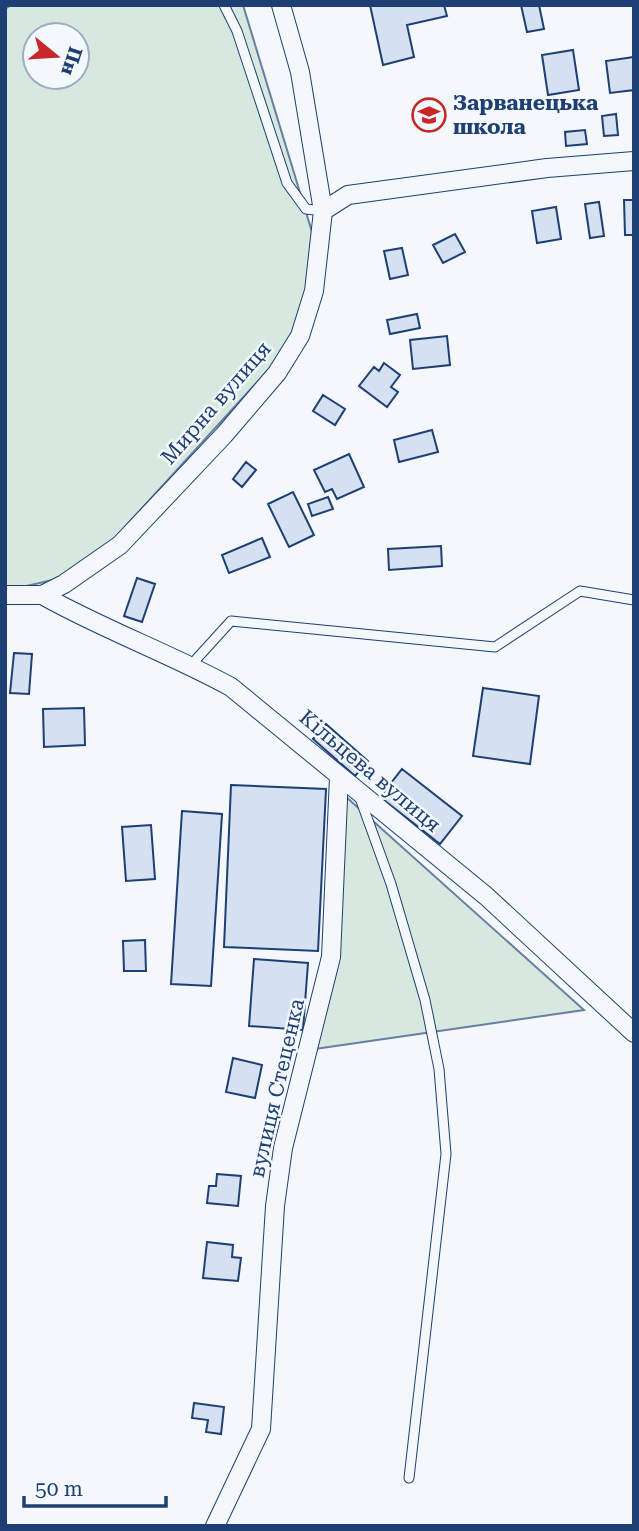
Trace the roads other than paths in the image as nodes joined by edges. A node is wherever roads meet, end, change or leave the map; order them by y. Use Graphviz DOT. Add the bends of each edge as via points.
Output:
graph roads {
  1 [pos="224,5"];
  2 [pos="281,5"];
  3 [pos="634,161"];
  4 [pos="323,211"];
  5 [pos="5,595"];
  6 [pos="42,595"];
  7 [pos="634,600"];
  8 [pos="191,665"];
  9 [pos="339,778"];
  10 [pos="358,793"];
  11 [pos="634,1033"];
  12 [pos="409,1478"];
  13 [pos="215,1526"];
  1 -- 4 [label="lane" via="287,183 306,209"];
  2 -- 4 [label="street, Мирна вулиця" via="300,72"];
  3 -- 4 [label="street" via="547,167 348,195"];
  4 -- 6 [label="street, Мирна вулиця" via="314,291 300,336 277,373 120,545"];
  5 -- 6 [label="street, Мирна вулиця"];
  6 -- 8 [label="street, Кільцева вулиця" via="97,626"];
  7 -- 8 [label="lane" via="580,591 495,648 231,621"];
  8 -- 9 [label="street, Кільцева вулиця" via="231,687"];
  9 -- 10 [label="street, Кільцева вулиця"];
  9 -- 13 [label="street, вулиця Стеценка" via="331,957 283,1148 261,1429"];
  10 -- 11 [label="street, Кільцева вулиця" via="486,896"];
  10 -- 12 [label="lane" via="425,1000 439,1069 445,1142"];
}
